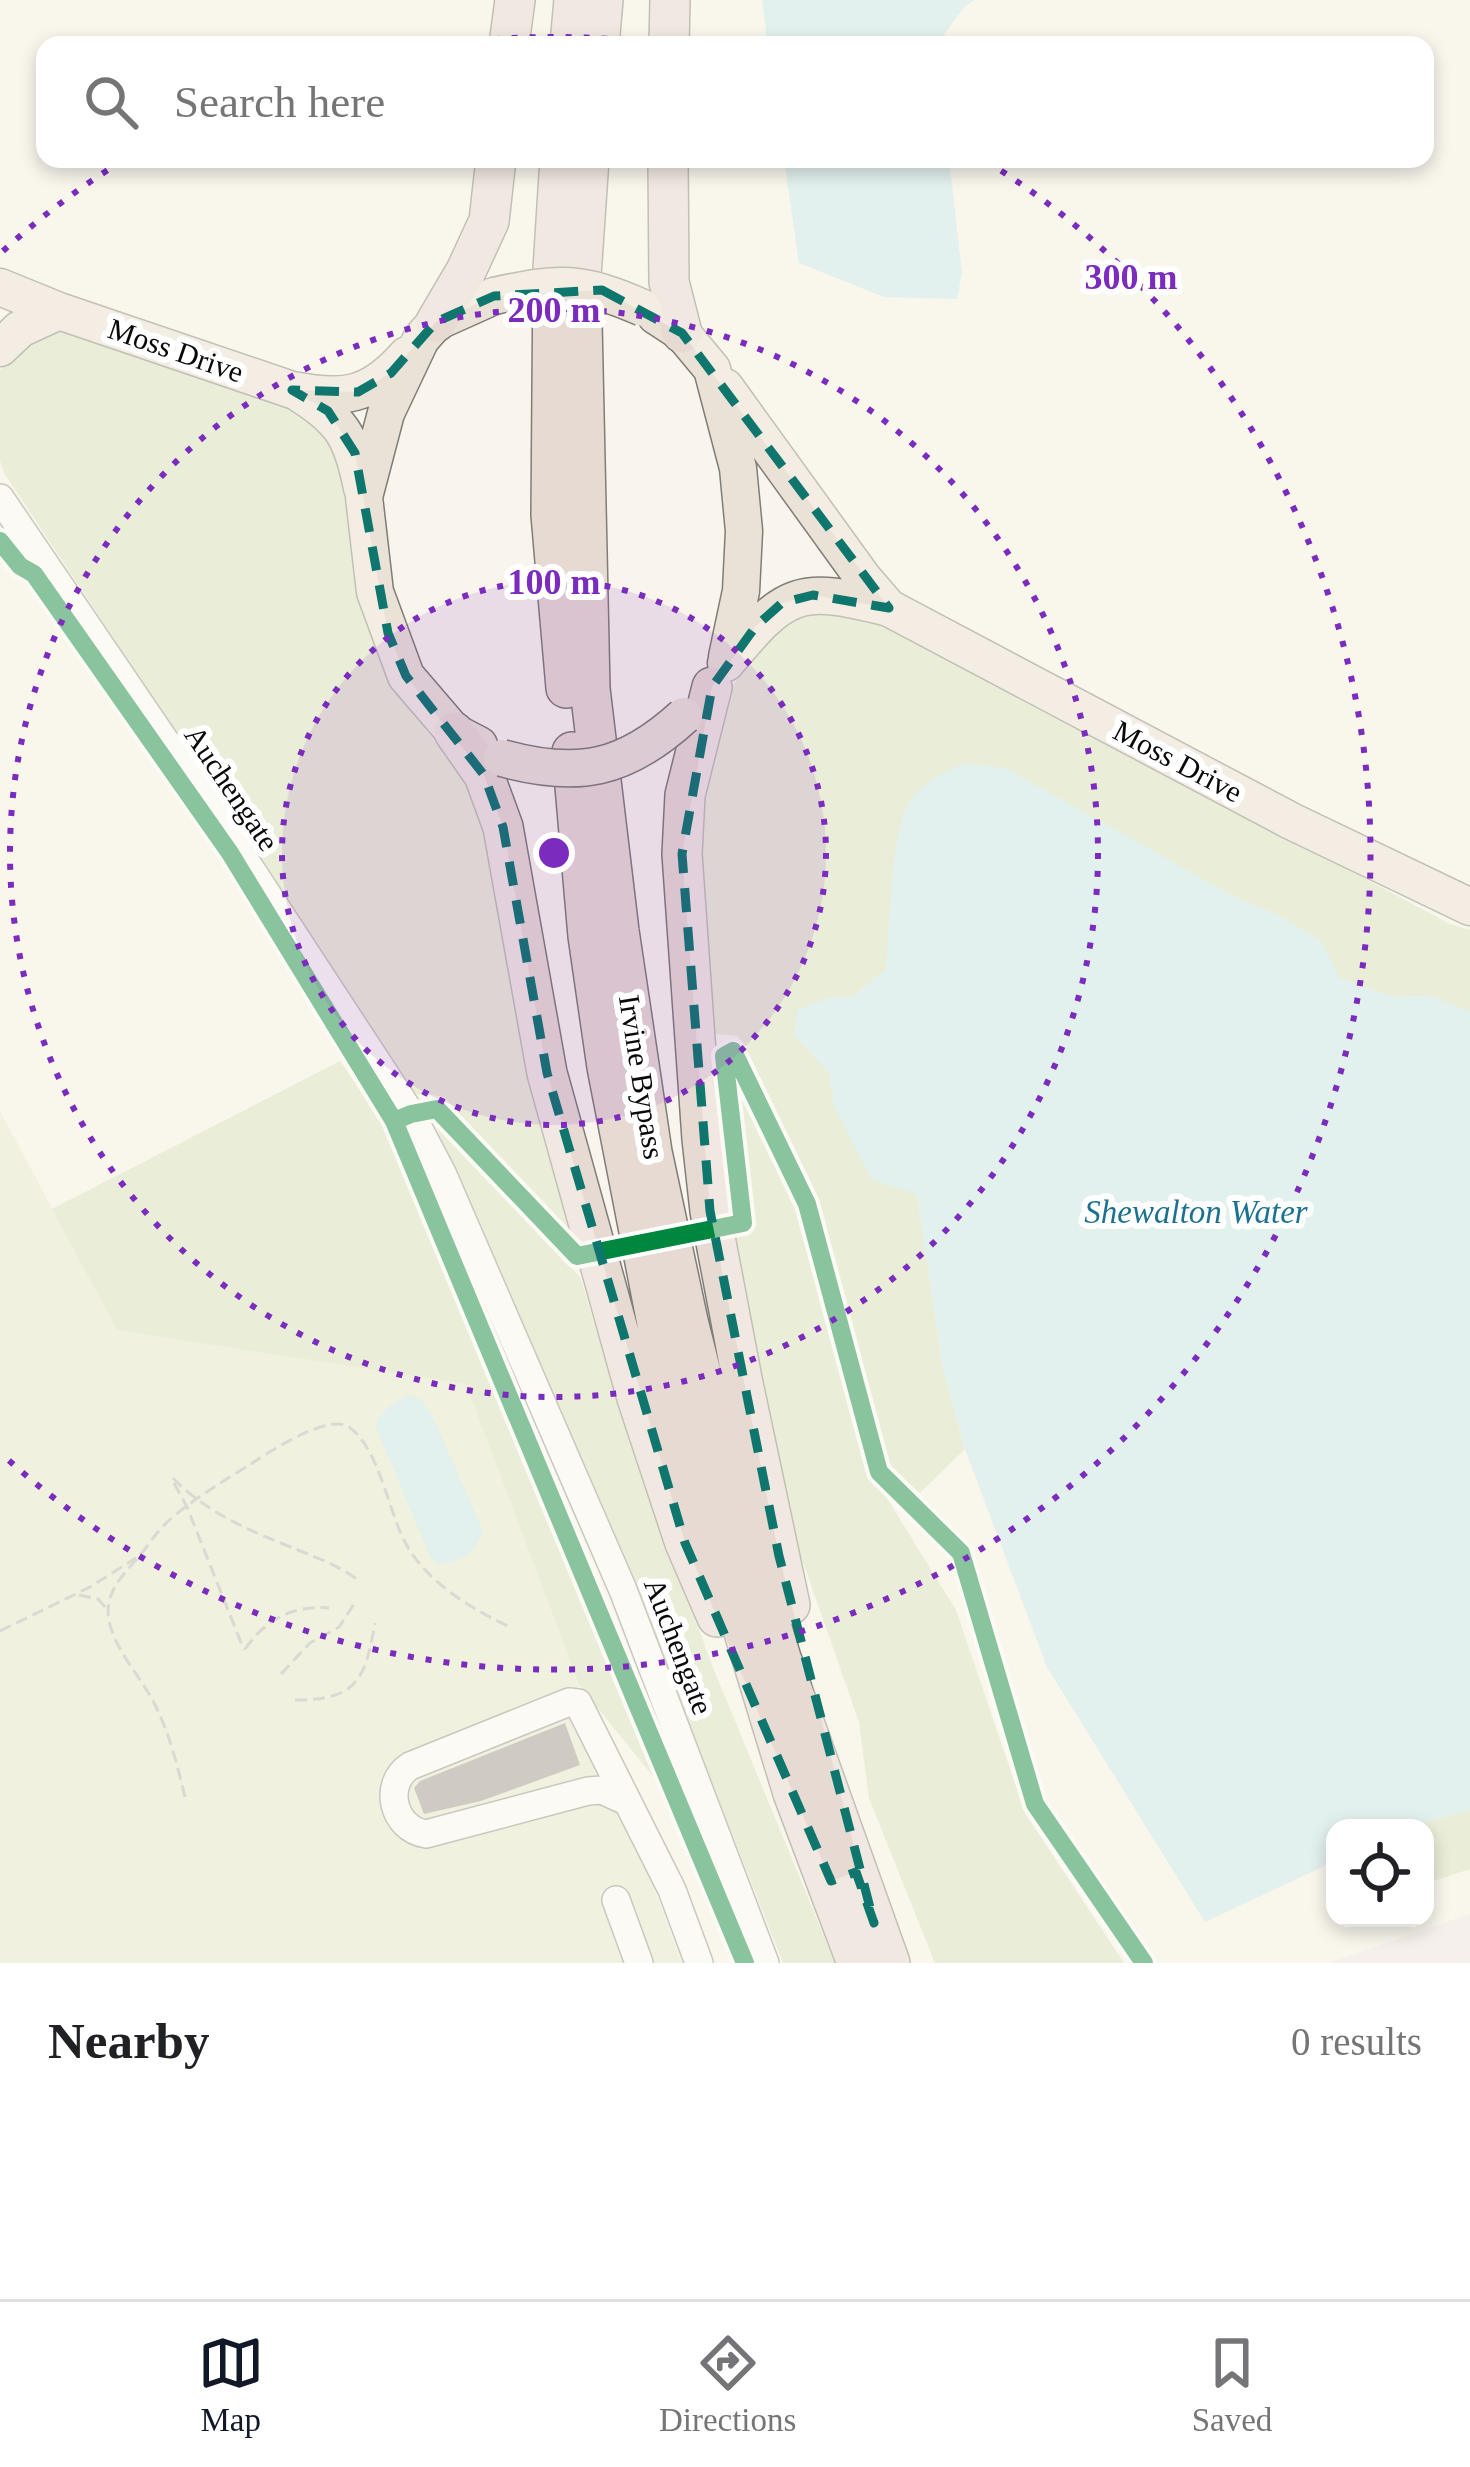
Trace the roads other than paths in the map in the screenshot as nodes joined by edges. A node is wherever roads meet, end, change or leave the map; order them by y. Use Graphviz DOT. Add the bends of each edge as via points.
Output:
graph roads {
  1 [pos="515,0"];
  2 [pos="574,0"];
  3 [pos="603,0"];
  4 [pos="670,0"];
  5 [pos="510,36"];
  6 [pos="571,36"];
  7 [pos="600,36"];
  8 [pos="669,36"];
  9 [pos="495,168"];
  10 [pos="559,168"];
  11 [pos="589,168"];
  12 [pos="668,168"];
  13 [pos="0,287"];
  14 [pos="59,310"];
  15 [pos="428,331"];
  16 [pos="682,333"];
  17 [pos="0,348"];
  18 [pos="712,369"];
  19 [pos="292,390"];
  20 [pos="364,497"];
  21 [pos="0,498"];
  22 [pos="889,608"];
  23 [pos="719,675"];
  24 [pos="454,732"];
  25 [pos="1470,907"];
  26 [pos="793,1793"];
  27 [pos="624,1800"];
  28 [pos="616,1900"];
  29 [pos="874,1923"];
  30 [pos="638,1963"];
  31 [pos="699,1963"];
  32 [pos="765,1963"];
  33 [pos="857,1963"];
  34 [pos="890,1963"];
  1 -- 5 [label="highway"];
  2 -- 6 [label="highway"];
  3 -- 7 [label="highway"];
  4 -- 8 [label="highway"];
  9 -- 15 [label="highway" via="489,221"];
  10 -- 26 [label="highway, Irvine Bypass" via="551,514 588,936 660,1339"];
  11 -- 29 [label="highway, Irvine Bypass" via="581,276 590,689 652,1152 732,1496"];
  12 -- 16 [label="highway" via="669,281"];
  13 -- 14 [label="main road, Moss Drive"];
  14 -- 17 [label="main road"];
  14 -- 19 [label="main road, Moss Drive"];
  15 -- 16 [label="main road, Moss Drive, bridge" via="494,296 564,285 602,290"];
  15 -- 19 [label="main road, Moss Drive" via="391,373 358,392"];
  15 -- 20 [label="main road" via="386,412"];
  16 -- 18 [label="main road, Moss Drive"];
  18 -- 22 [label="main road, Moss Drive"];
  18 -- 23 [label="main road" via="738,468 744,531 741,591"];
  19 -- 20 [label="main road, Moss Drive" via="340,427"];
  20 -- 24 [label="main road" via="388,633 406,676"];
  21 -- 32 [label="street, Auchengate" via="212,810 442,1173 622,1590"];
  22 -- 23 [label="main road, Moss Drive" via="813,595 782,603"];
  22 -- 25 [label="main road, Moss Drive"];
  23 -- 24 [label="main road, Moss Drive, bridge" via="670,729 612,762 579,770 502,758"];
  23 -- 29 [label="highway" via="685,795 682,854 710,1210 778,1556"];
  24 -- 26 [label="highway" via="484,775 503,827 547,1073 637,1398 685,1543"];
  26 -- 33 [label="highway, Irvine Bypass"];
  27 -- 27 [label="street" via="578,1703 569,1702 410,1766 393,1786 401,1820 426,1834 587,1791"];
  27 -- 31 [label="street" via="672,1889"];
  28 -- 30 [label="street"];
  29 -- 34 [label="highway, Irvine Bypass"];
}
